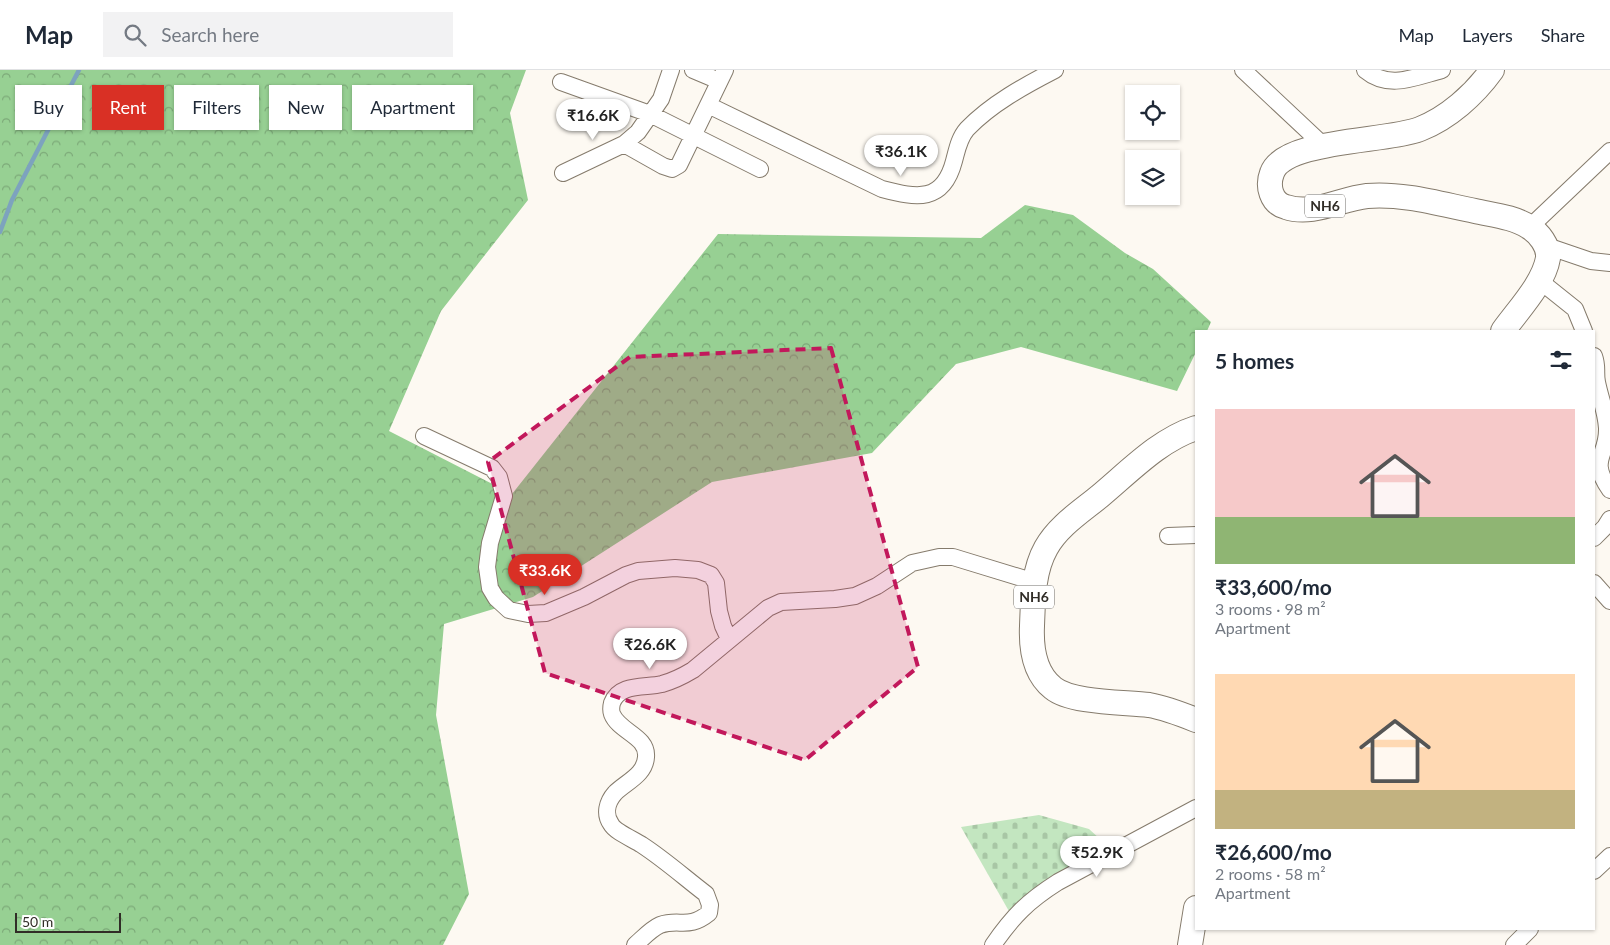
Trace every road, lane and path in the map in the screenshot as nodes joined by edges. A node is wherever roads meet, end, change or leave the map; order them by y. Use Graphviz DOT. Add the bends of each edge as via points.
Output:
graph roads {
  1 [pos="671,70"];
  2 [pos="693,70"];
  3 [pos="1055,70"];
  4 [pos="1242,70"];
  5 [pos="1365,70"];
  6 [pos="1442,70"];
  7 [pos="1492,70"];
  8 [pos="1406,75"];
  9 [pos="722,76"];
  10 [pos="561,82"];
  11 [pos="708,105"];
  12 [pos="650,114"];
  13 [pos="693,135"];
  14 [pos="624,144"];
  15 [pos="1322,145"];
  16 [pos="1610,151"];
  17 [pos="760,168"];
  18 [pos="563,173"];
  19 [pos="1530,227"];
  20 [pos="1547,246"];
  21 [pos="1610,263"];
  22 [pos="1540,281"];
  23 [pos="1504,330"];
  24 [pos="1584,330"];
  25 [pos="1595,358"];
  26 [pos="1600,379"];
  27 [pos="1195,428"];
  28 [pos="424,436"];
  29 [pos="1610,490"];
  30 [pos="1610,519"];
  31 [pos="1195,535"];
  32 [pos="1168,536"];
  33 [pos="1595,537"];
  34 [pos="1035,582"];
  35 [pos="1595,584"];
  36 [pos="1610,601"];
  37 [pos="729,639"];
  38 [pos="1195,720"];
  39 [pos="1195,809"];
  40 [pos="1610,856"];
  41 [pos="1595,870"];
  42 [pos="1195,914"];
  43 [pos="1529,930"];
  44 [pos="635,945"];
  45 [pos="993,945"];
  46 [pos="1190,945"];
  47 [pos="1514,945"];
  1 -- 12 [label="street" via="660,99"];
  2 -- 9 [label="street"];
  3 -- 11 [label="street" via="977,119 965,132 942,186 933,193 918,195 882,189"];
  4 -- 15 [label="street"];
  5 -- 8 [label="street" via="1384,80"];
  6 -- 8 [label="street"];
  7 -- 15 [label="highway, NH6" via="1456,108 1419,130"];
  9 -- 11 [label="street"];
  10 -- 12 [label="street"];
  11 -- 13 [label="street"];
  12 -- 13 [label="street"];
  12 -- 14 [label="street" via="638,132"];
  13 -- 14 [label="street" via="679,165 672,169"];
  13 -- 17 [label="street"];
  14 -- 18 [label="street"];
  15 -- 19 [label="highway, NH6" via="1278,162 1272,172 1270,191 1283,207 1311,210 1350,199 1390,196 1498,216"];
  16 -- 19 [label="street"];
  19 -- 20 [label="highway, NH6"];
  20 -- 21 [label="street"];
  20 -- 22 [label="highway" via="1548,256"];
  22 -- 23 [label="highway"];
  22 -- 24 [label="street" via="1575,309"];
  25 -- 26 [label="street"];
  26 -- 29 [label="street" via="1607,436 1598,462"];
  27 -- 34 [label="highway, NH6" via="1144,458 1058,532 1046,547"];
  28 -- 37 [label="street" via="492,468 499,477 504,496 490,543 487,567 490,588 509,610 546,613 638,571 698,570 711,575 716,583 719,611"];
  30 -- 33 [label="street"];
  31 -- 32 [label="street"];
  34 -- 37 [label="street" via="953,557 939,557 912,563 855,596 781,602 768,608"];
  34 -- 38 [label="highway, NH6" via="1031,635 1034,658 1041,675 1053,689 1070,696 1151,706"];
  35 -- 36 [label="street"];
  37 -- 44 [label="street" via="693,670 661,684 623,690 611,707 612,715 645,747 646,756 642,771 610,798 607,816 612,826 644,846 706,894 710,905 709,913 703,918 695,922 659,926"];
  39 -- 45 [label="street" via="1038,894 1016,914"];
  40 -- 41 [label="street"];
  42 -- 46 [label="highway"];
  43 -- 47 [label="street"];
}
